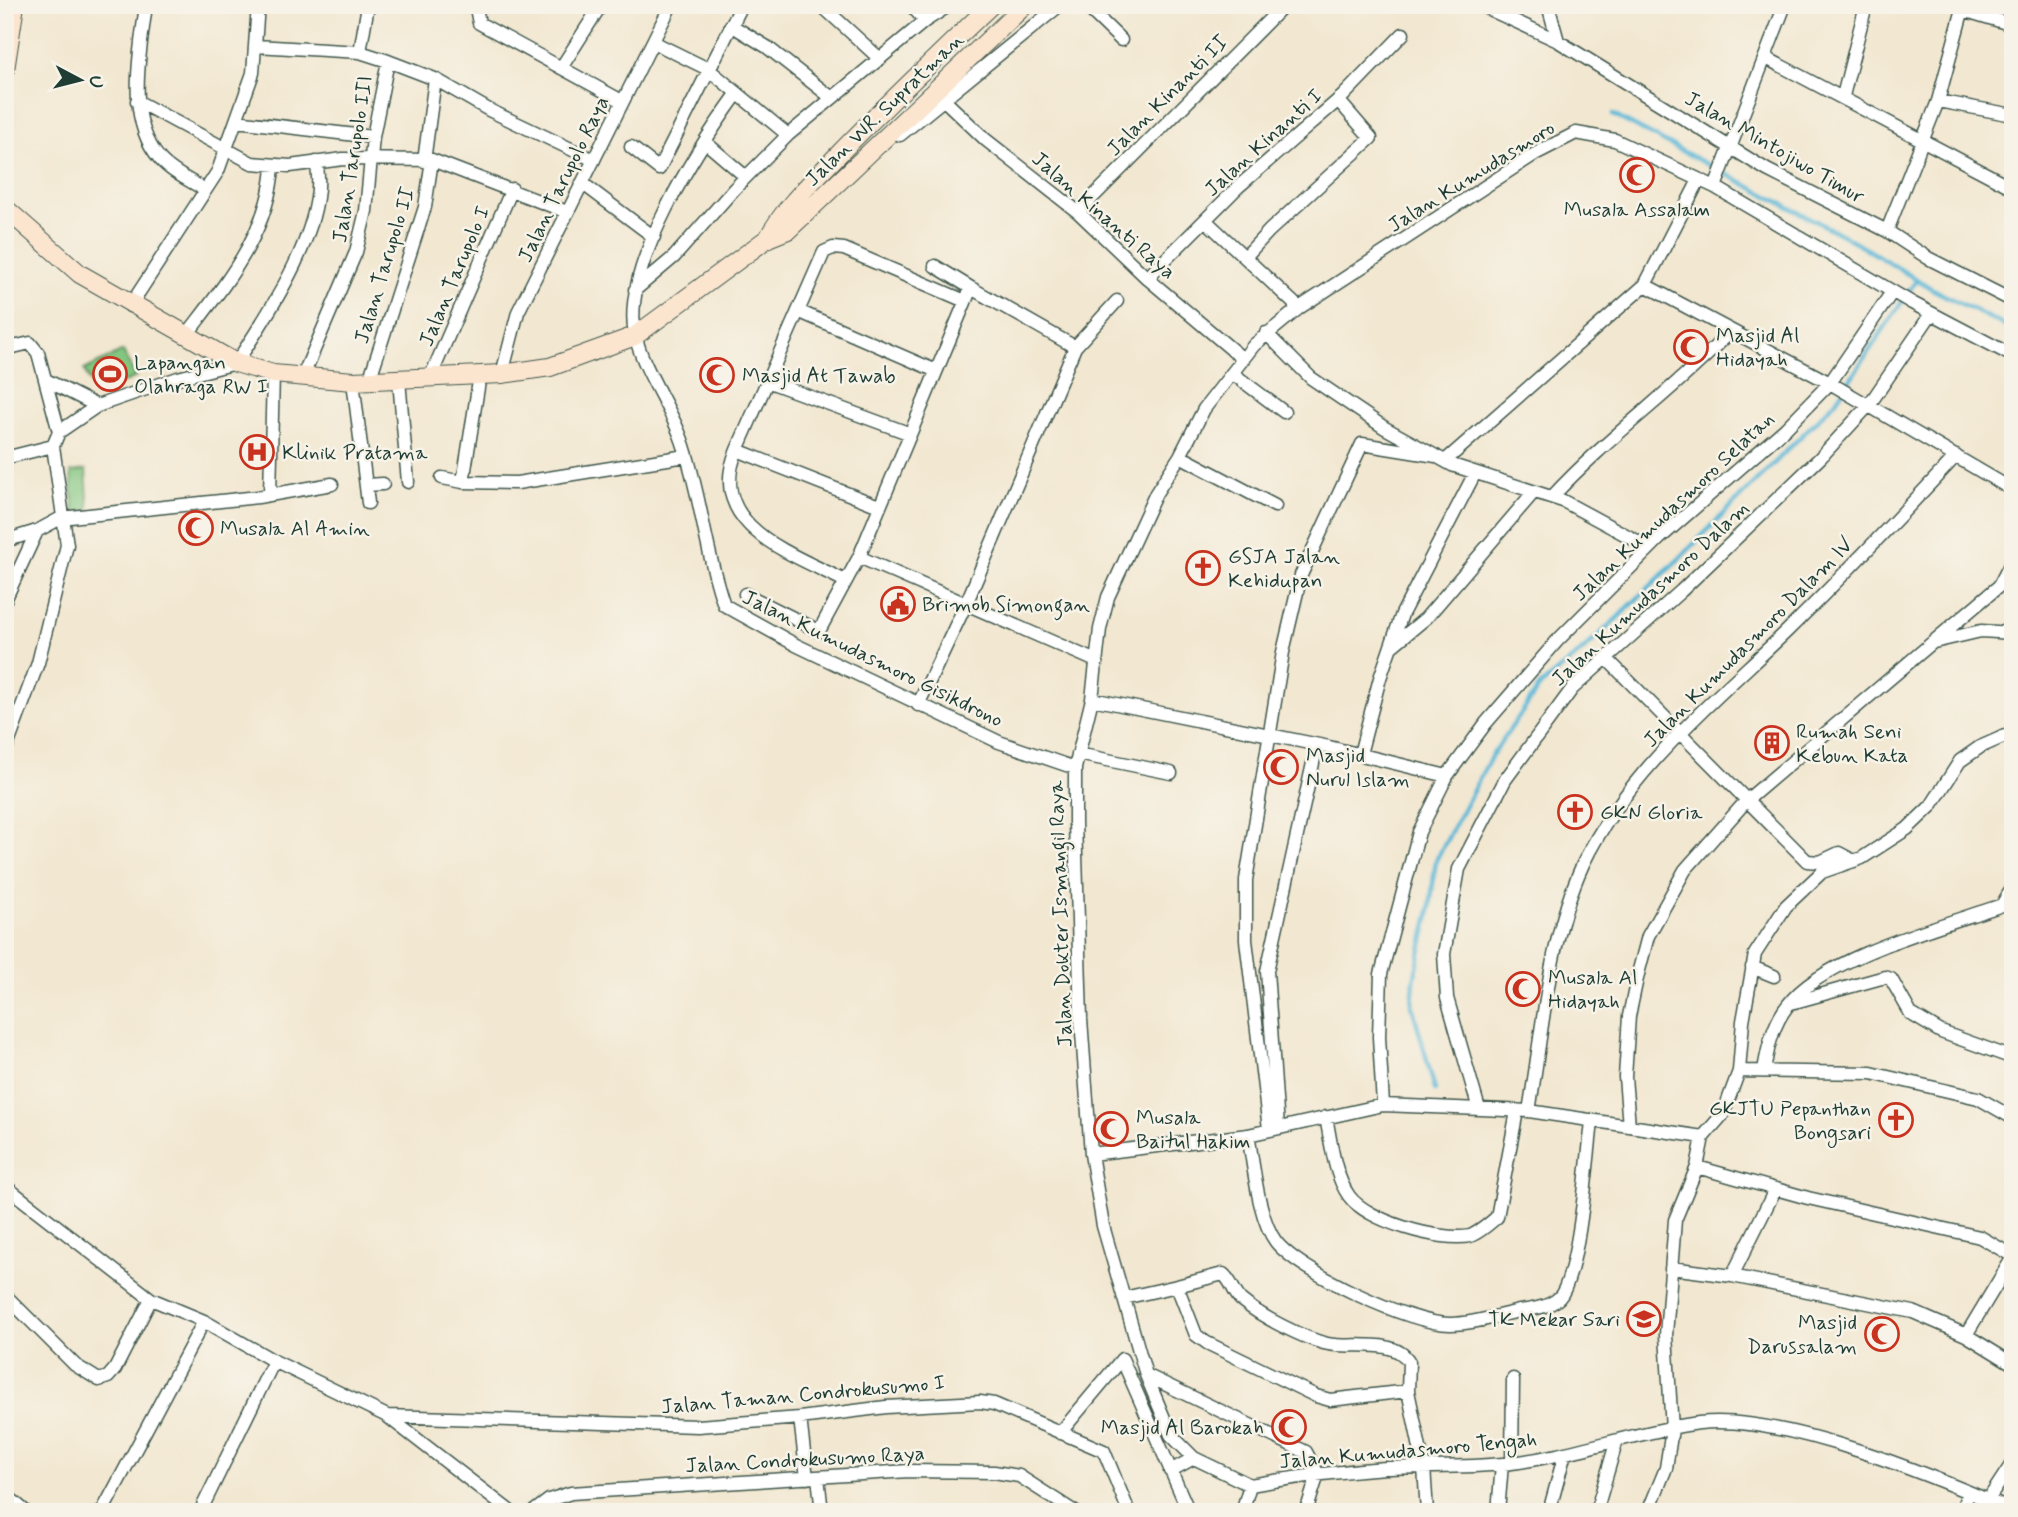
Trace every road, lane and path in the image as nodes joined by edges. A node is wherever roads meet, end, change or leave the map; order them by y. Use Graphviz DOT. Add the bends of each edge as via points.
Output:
graph roads {
  1 [pos="15,5"];
  2 [pos="146,5"];
  3 [pos="258,5"];
  4 [pos="368,5"];
  5 [pos="480,5"];
  6 [pos="600,5"];
  7 [pos="671,5"];
  8 [pos="821,5"];
  9 [pos="911,5"];
  10 [pos="950,5"];
  11 [pos="991,5"];
  12 [pos="1025,5"];
  13 [pos="1060,5"];
  14 [pos="1085,5"];
  15 [pos="1284,5"];
  16 [pos="1480,5"];
  17 [pos="1548,5"];
  18 [pos="1785,5"];
  19 [pos="1866,5"];
  20 [pos="740,6"];
  21 [pos="1963,7"];
  22 [pos="925,21"];
  23 [pos="731,25"];
  24 [pos="2013,26"];
  25 [pos="1403,34"];
  26 [pos="1121,40"];
  27 [pos="1558,41"];
  28 [pos="653,42"];
  29 [pos="256,47"];
  30 [pos="360,52"];
  31 [pos="1766,58"];
  32 [pos="880,59"];
  33 [pos="388,61"];
  34 [pos="561,68"];
  35 [pos="708,69"];
  36 [pos="5,70"];
  37 [pos="435,79"];
  38 [pos="737,94"];
  39 [pos="1843,96"];
  40 [pos="832,99"];
  41 [pos="942,99"];
  42 [pos="1338,100"];
  43 [pos="137,101"];
  44 [pos="622,101"];
  45 [pos="1938,101"];
  46 [pos="2013,115"];
  47 [pos="236,121"];
  48 [pos="788,135"];
  49 [pos="373,136"];
  50 [pos="705,142"];
  51 [pos="1924,143"];
  52 [pos="631,147"];
  53 [pos="226,148"];
  54 [pos="1732,148"];
  55 [pos="370,159"];
  56 [pos="594,160"];
  57 [pos="428,161"];
  58 [pos="316,162"];
  59 [pos="273,166"];
  60 [pos="746,177"];
  61 [pos="1699,180"];
  62 [pos="1717,182"];
  63 [pos="582,183"];
  64 [pos="2013,188"];
  65 [pos="512,189"];
  66 [pos="205,190"];
  67 [pos="5,208"];
  68 [pos="567,212"];
  69 [pos="1078,212"];
  70 [pos="801,219"];
  71 [pos="1205,220"];
  72 [pos="1887,231"];
  73 [pos="654,236"];
  74 [pos="768,238"];
  75 [pos="1245,257"];
  76 [pos="934,266"];
  77 [pos="1147,278"];
  78 [pos="1645,285"];
  79 [pos="971,288"];
  80 [pos="634,291"];
  81 [pos="1895,293"];
  82 [pos="965,301"];
  83 [pos="1117,301"];
  84 [pos="2013,301"];
  85 [pos="131,306"];
  86 [pos="1299,308"];
  87 [pos="798,311"];
  88 [pos="1931,314"];
  89 [pos="1731,331"];
  90 [pos="1266,333"];
  91 [pos="186,336"];
  92 [pos="635,336"];
  93 [pos="1075,347"];
  94 [pos="5,348"];
  95 [pos="2013,356"];
  96 [pos="1243,359"];
  97 [pos="236,363"];
  98 [pos="934,370"];
  99 [pos="1232,373"];
  100 [pos="273,374"];
  101 [pos="502,374"];
  102 [pos="480,375"];
  103 [pos="302,378"];
  104 [pos="430,378"];
  105 [pos="46,380"];
  106 [pos="399,380"];
  107 [pos="361,381"];
  108 [pos="767,381"];
  109 [pos="1834,385"];
  110 [pos="1865,403"];
  111 [pos="97,406"];
  112 [pos="1284,412"];
  113 [pos="58,432"];
  114 [pos="908,433"];
  115 [pos="53,446"];
  116 [pos="737,450"];
  117 [pos="686,456"];
  118 [pos="1180,456"];
  119 [pos="1956,456"];
  120 [pos="5,458"];
  121 [pos="1440,458"];
  122 [pos="1475,473"];
  123 [pos="442,478"];
  124 [pos="408,482"];
  125 [pos="463,482"];
  126 [pos="332,484"];
  127 [pos="383,484"];
  128 [pos="366,485"];
  129 [pos="2013,490"];
  130 [pos="1533,493"];
  131 [pos="270,494"];
  132 [pos="1552,497"];
  133 [pos="368,503"];
  134 [pos="879,506"];
  135 [pos="1275,506"];
  136 [pos="61,518"];
  137 [pos="37,531"];
  138 [pos="5,541"];
  139 [pos="1650,548"];
  140 [pos="859,557"];
  141 [pos="2013,559"];
  142 [pos="845,581"];
  143 [pos="1999,586"];
  144 [pos="2013,591"];
  145 [pos="745,594"];
  146 [pos="5,600"];
  147 [pos="966,604"];
  148 [pos="819,631"];
  149 [pos="2013,633"];
  150 [pos="1928,643"];
  151 [pos="1391,647"];
  152 [pos="809,651"];
  153 [pos="1606,658"];
  154 [pos="1096,661"];
  155 [pos="1092,699"];
  156 [pos="918,705"];
  157 [pos="1679,733"];
  158 [pos="1271,735"];
  159 [pos="2013,737"];
  160 [pos="1317,745"];
  161 [pos="5,752"];
  162 [pos="1078,754"];
  163 [pos="1360,754"];
  164 [pos="1075,768"];
  165 [pos="1171,773"];
  166 [pos="1447,776"];
  167 [pos="1747,800"];
  168 [pos="1854,861"];
  169 [pos="2013,887"];
  170 [pos="2007,908"];
  171 [pos="1752,967"];
  172 [pos="1774,976"];
  173 [pos="1788,1004"];
  174 [pos="2013,1058"];
  175 [pos="1764,1070"];
  176 [pos="1739,1072"];
  177 [pos="1383,1105"];
  178 [pos="1479,1109"];
  179 [pos="1523,1111"];
  180 [pos="1326,1117"];
  181 [pos="2013,1118"];
  182 [pos="1592,1122"];
  183 [pos="1629,1126"];
  184 [pos="1273,1128"];
  185 [pos="1248,1135"];
  186 [pos="1703,1136"];
  187 [pos="1091,1154"];
  188 [pos="1697,1167"];
  189 [pos="5,1186"];
  190 [pos="1774,1190"];
  191 [pos="2013,1257"];
  192 [pos="1671,1268"];
  193 [pos="1732,1276"];
  194 [pos="1177,1286"];
  195 [pos="5,1295"];
  196 [pos="1124,1298"];
  197 [pos="151,1299"];
  198 [pos="205,1321"];
  199 [pos="1966,1335"];
  200 [pos="274,1361"];
  201 [pos="2013,1364"];
  202 [pos="1146,1375"];
  203 [pos="1513,1379"];
  204 [pos="1408,1391"];
  205 [pos="387,1416"];
  206 [pos="800,1418"];
  207 [pos="1672,1429"];
  208 [pos="1060,1433"];
  209 [pos="1616,1443"];
  210 [pos="1565,1453"];
  211 [pos="1194,1458"];
  212 [pos="2013,1462"];
  213 [pos="1507,1464"];
  214 [pos="1424,1466"];
  215 [pos="1170,1471"];
  216 [pos="1318,1474"];
  217 [pos="812,1477"];
  218 [pos="1250,1485"];
  219 [pos="1968,1493"];
  220 [pos="5,1494"];
  221 [pos="1988,1500"];
  222 [pos="2013,1511"];
  223 [pos="26,1512"];
  224 [pos="102,1512"];
  225 [pos="200,1512"];
  226 [pos="511,1512"];
  227 [pos="533,1512"];
  228 [pos="822,1512"];
  229 [pos="1075,1512"];
  230 [pos="1129,1512"];
  231 [pos="1189,1512"];
  232 [pos="1242,1512"];
  233 [pos="1306,1512"];
  234 [pos="1427,1512"];
  235 [pos="1498,1512"];
  236 [pos="1549,1512"];
  237 [pos="1596,1512"];
  238 [pos="1648,1512"];
  239 [pos="1961,1512"];
  1 -- 36 [label="main road"];
  2 -- 43 [label="street"];
  3 -- 29 [label="street"];
  4 -- 30 [label="street"];
  5 -- 34 [label="street" via="479,23"];
  6 -- 34 [label="street"];
  7 -- 28 [label="street, Jalan Tarupolo Raya"];
  8 -- 32 [label="street"];
  9 -- 22 [label="street"];
  10 -- 22 [label="street"];
  11 -- 74 [label="main road, Jalan WR. Supratman" via="807,185 780,215"];
  12 -- 70 [label="main road, Jalan WR. Supratman"];
  13 -- 41 [label="street"];
  14 -- 26 [label="street"];
  15 -- 69 [label="street, Jalan Kinanti II"];
  16 -- 27 [label="street, Jalan Mintojiwo Timur"];
  17 -- 27 [label="street"];
  18 -- 31 [label="street"];
  19 -- 39 [label="street"];
  20 -- 23 [label="street"];
  21 -- 24 [label="street"];
  21 -- 45 [label="street"];
  22 -- 32 [label="street"];
  23 -- 35 [label="street"];
  23 -- 40 [label="street"];
  25 -- 42 [label="street, Jalan Kinanti I"];
  27 -- 54 [label="street, Jalan Mintojiwo Timur"];
  28 -- 35 [label="street"];
  28 -- 44 [label="street, Jalan Tarupolo Raya"];
  29 -- 30 [label="street"];
  29 -- 47 [label="street" via="253,73"];
  30 -- 33 [label="street"];
  31 -- 39 [label="street"];
  31 -- 54 [label="street"];
  32 -- 40 [label="street"];
  33 -- 37 [label="street"];
  33 -- 49 [label="street, Jalan Tarupolo III"];
  34 -- 44 [label="street"];
  35 -- 38 [label="street"];
  35 -- 52 [label="street" via="659,169"];
  37 -- 56 [label="street"];
  37 -- 57 [label="street, Jalan Tarupolo II"];
  38 -- 48 [label="street"];
  38 -- 50 [label="street"];
  39 -- 51 [label="street"];
  40 -- 48 [label="street"];
  41 -- 69 [label="street, Jalan Kinanti Raya"];
  41 -- 70 [label="street" via="806,221"];
  42 -- 71 [label="street, Jalan Kinanti I"];
  42 -- 75 [label="street" via="1371,138"];
  43 -- 53 [label="street"];
  43 -- 66 [label="street" via="159,158"];
  44 -- 56 [label="street, Jalan Tarupolo Raya"];
  45 -- 46 [label="street"];
  45 -- 51 [label="street"];
  47 -- 49 [label="street"];
  47 -- 53 [label="street"];
  48 -- 60 [label="street"];
  49 -- 55 [label="street, Jalan Tarupolo III"];
  50 -- 60 [label="street"];
  50 -- 73 [label="street"];
  51 -- 64 [label="street"];
  51 -- 72 [label="street"];
  53 -- 59 [label="street" via="244,160"];
  53 -- 66 [label="street"];
  54 -- 62 [label="street"];
  54 -- 72 [label="street, Jalan Mintojiwo Timur"];
  55 -- 57 [label="street"];
  55 -- 58 [label="street"];
  55 -- 103 [label="street, Jalan Tarupolo III" via="366,211 356,252"];
  56 -- 63 [label="street, Jalan Tarupolo Raya"];
  57 -- 65 [label="street"];
  57 -- 107 [label="street, Jalan Tarupolo II" via="425,207"];
  58 -- 59 [label="street"];
  58 -- 97 [label="street" via="317,201 303,245"];
  59 -- 91 [label="street" via="269,200 255,237"];
  60 -- 80 [label="street" via="674,257"];
  61 -- 62 [label="street, Jalan Kumudasmoro"];
  61 -- 78 [label="street"];
  61 -- 86 [label="street, Jalan Kumudasmoro" via="1615,140 1576,133 1535,154"];
  62 -- 81 [label="street, Jalan Kumudasmoro"];
  63 -- 68 [label="street, Jalan Tarupolo Raya"];
  63 -- 73 [label="street"];
  65 -- 68 [label="street"];
  65 -- 104 [label="street, Jalan Tarupolo I"];
  66 -- 85 [label="street"];
  67 -- 85 [label="main road, Jalan WR. Supratman" via="80,274"];
  68 -- 101 [label="street, Jalan Tarupolo Raya" via="518,312"];
  69 -- 77 [label="street, Jalan Kinanti Raya"];
  70 -- 74 [label="main road, Jalan WR. Supratman"];
  71 -- 75 [label="street"];
  71 -- 77 [label="street, Jalan Kinanti I"];
  72 -- 84 [label="street, Jalan Mintojiwo Timur" via="1928,258"];
  73 -- 80 [label="street"];
  74 -- 92 [label="main road, Jalan WR. Supratman"];
  75 -- 86 [label="street"];
  76 -- 79 [label="street"];
  77 -- 96 [label="street, Jalan Kinanti Raya"];
  78 -- 89 [label="street"];
  78 -- 121 [label="street"];
  79 -- 82 [label="street"];
  79 -- 93 [label="street"];
  80 -- 92 [label="street"];
  81 -- 88 [label="street, Jalan Kumudasmoro"];
  81 -- 109 [label="street, Jalan Kumudasmoro Selatan"];
  82 -- 87 [label="street" via="833,248 824,252"];
  82 -- 98 [label="street"];
  83 -- 93 [label="street"];
  85 -- 91 [label="main road, Jalan WR. Supratman"];
  86 -- 90 [label="street, Jalan Kumudasmoro"];
  87 -- 98 [label="street"];
  87 -- 108 [label="street"];
  88 -- 95 [label="street, Jalan Kumudasmoro"];
  88 -- 110 [label="street, Jalan Kumudasmoro Dalam"];
  89 -- 109 [label="street"];
  89 -- 132 [label="street"];
  90 -- 96 [label="street, Jalan Dokter Ismangil Raya"];
  90 -- 121 [label="street" via="1338,399"];
  91 -- 97 [label="main road, Jalan WR. Supratman"];
  92 -- 101 [label="main road, Jalan WR. Supratman" via="550,367"];
  92 -- 117 [label="street, Jalan Kumudasmoro Gisikdrono"];
  93 -- 147 [label="street"];
  94 -- 105 [label="street" via="27,343 38,353"];
  96 -- 99 [label="street, Jalan Dokter Ismangil Raya"];
  97 -- 100 [label="main road, Jalan WR. Supratman"];
  97 -- 111 [label="street"];
  98 -- 114 [label="street"];
  99 -- 112 [label="street"];
  99 -- 118 [label="street, Jalan Dokter Ismangil Raya" via="1203,409"];
  100 -- 103 [label="main road, Jalan WR. Supratman"];
  100 -- 131 [label="street"];
  101 -- 102 [label="main road, Jalan WR. Supratman"];
  102 -- 104 [label="main road, Jalan WR. Supratman"];
  102 -- 125 [label="street"];
  103 -- 107 [label="main road, Jalan WR. Supratman"];
  104 -- 106 [label="main road, Jalan WR. Supratman"];
  105 -- 111 [label="street"];
  105 -- 113 [label="street"];
  106 -- 107 [label="main road, Jalan WR. Supratman"];
  106 -- 124 [label="street"];
  107 -- 128 [label="street"];
  108 -- 114 [label="street"];
  108 -- 116 [label="street"];
  109 -- 110 [label="street"];
  109 -- 139 [label="street, Jalan Kumudasmoro Selatan"];
  110 -- 119 [label="street"];
  110 -- 153 [label="street, Jalan Kumudasmoro Dalam" via="1821,457"];
  111 -- 113 [label="street"];
  113 -- 115 [label="street"];
  114 -- 134 [label="street"];
  115 -- 120 [label="street"];
  115 -- 136 [label="street"];
  116 -- 134 [label="street"];
  116 -- 142 [label="street" via="731,488 746,525"];
  117 -- 125 [label="street" via="517,483"];
  117 -- 152 [label="street, Jalan Kumudasmoro Gisikdrono" via="724,605"];
  118 -- 135 [label="street"];
  118 -- 154 [label="street, Jalan Dokter Ismangil Raya" via="1156,493 1108,597"];
  119 -- 129 [label="street"];
  119 -- 157 [label="street, Jalan Kumudasmoro Dalam IV" via="1807,610"];
  121 -- 122 [label="street"];
  121 -- 158 [label="street" via="1367,444 1359,447 1301,575 1283,652"];
  122 -- 130 [label="street"];
  122 -- 151 [label="street" via="1402,614"];
  123 -- 125 [label="street"];
  126 -- 131 [label="street"];
  127 -- 128 [label="street"];
  128 -- 133 [label="street"];
  130 -- 132 [label="street"];
  130 -- 151 [label="street" via="1426,618"];
  131 -- 136 [label="street"];
  132 -- 139 [label="street"];
  134 -- 140 [label="street"];
  136 -- 137 [label="street"];
  136 -- 161 [label="street" via="67,545 38,663"];
  137 -- 138 [label="street"];
  137 -- 146 [label="street"];
  139 -- 166 [label="street, Jalan Kumudasmoro Selatan" via="1557,641"];
  140 -- 142 [label="street"];
  140 -- 147 [label="street"];
  141 -- 143 [label="street"];
  142 -- 148 [label="street"];
  143 -- 144 [label="street"];
  143 -- 150 [label="street"];
  145 -- 148 [label="street"];
  147 -- 154 [label="street"];
  147 -- 156 [label="street"];
  148 -- 152 [label="street"];
  149 -- 150 [label="street" via="1981,631"];
  150 -- 167 [label="street"];
  151 -- 163 [label="street"];
  152 -- 156 [label="street, Jalan Kumudasmoro Gisikdrono"];
  153 -- 157 [label="street"];
  153 -- 178 [label="street, Jalan Kumudasmoro Dalam" via="1572,689 1505,780 1459,869 1444,954 1447,998"];
  154 -- 155 [label="street, Jalan Dokter Ismangil Raya"];
  155 -- 158 [label="street"];
  155 -- 162 [label="street, Jalan Dokter Ismangil Raya"];
  156 -- 164 [label="street, Jalan Kumudasmoro Gisikdrono" via="999,742"];
  157 -- 167 [label="street"];
  157 -- 179 [label="street, Jalan Kumudasmoro Dalam IV" via="1617,805 1583,864 1560,927"];
  158 -- 160 [label="street"];
  158 -- 184 [label="street" via="1245,907"];
  159 -- 168 [label="street" via="1980,747 1960,761 1931,806 1907,829"];
  160 -- 163 [label="street"];
  160 -- 184 [label="street" via="1267,971"];
  162 -- 164 [label="street, Jalan Dokter Ismangil Raya"];
  162 -- 165 [label="street"];
  163 -- 166 [label="street"];
  164 -- 187 [label="street, Jalan Dokter Ismangil Raya" via="1081,1019"];
  166 -- 177 [label="street, Jalan Kumudasmoro Selatan" via="1419,832 1381,974"];
  167 -- 168 [label="street" via="1807,861 1820,862 1839,853"];
  167 -- 183 [label="street" via="1685,870 1648,936 1629,1016 1625,1077"];
  168 -- 171 [label="street" via="1822,872 1786,906 1766,932"];
  169 -- 170 [label="street"];
  170 -- 173 [label="street" via="1880,948 1830,970"];
  171 -- 172 [label="street"];
  171 -- 176 [label="street"];
  173 -- 174 [label="street" via="1885,977 1891,979 1911,1014 1941,1032"];
  173 -- 175 [label="street" via="1770,1038"];
  175 -- 176 [label="street"];
  175 -- 181 [label="street" via="1871,1073 1978,1098"];
  176 -- 186 [label="street" via="1723,1114"];
  177 -- 178 [label="street"];
  177 -- 180 [label="street"];
  178 -- 179 [label="street"];
  179 -- 180 [label="street, Jalan Kumudasmoro Dalam IV" via="1497,1217 1472,1236 1437,1237 1355,1203 1340,1176"];
  179 -- 182 [label="street"];
  180 -- 184 [label="street"];
  182 -- 183 [label="street"];
  182 -- 185 [label="street" via="1572,1263 1561,1296 1545,1306 1452,1324 1429,1322 1392,1309 1319,1276 1287,1254 1266,1225"];
  183 -- 186 [label="street"];
  184 -- 185 [label="street"];
  185 -- 187 [label="street"];
  186 -- 188 [label="street"];
  187 -- 196 [label="street, Jalan Dokter Ismangil Raya" via="1103,1226"];
  188 -- 190 [label="street"];
  188 -- 192 [label="street" via="1675,1220"];
  189 -- 197 [label="street"];
  190 -- 191 [label="street" via="1980,1237"];
  190 -- 193 [label="street"];
  191 -- 199 [label="street"];
  192 -- 193 [label="street"];
  192 -- 207 [label="street" via="1666,1335"];
  193 -- 199 [label="street" via="1913,1312"];
  194 -- 196 [label="street"];
  194 -- 204 [label="street" via="1196,1335 1316,1396 1330,1400"];
  194 -- 204 [label="street" via="1223,1274 1239,1298 1309,1338 1338,1346 1394,1349 1409,1362"];
  195 -- 197 [label="street" via="75,1365 100,1380 115,1369"];
  196 -- 202 [label="street, Jalan Dokter Ismangil Raya"];
  197 -- 198 [label="street"];
  198 -- 200 [label="street"];
  198 -- 224 [label="street"];
  199 -- 201 [label="street"];
  200 -- 205 [label="street"];
  200 -- 225 [label="street"];
  202 -- 211 [label="street, Jalan Dokter Ismangil Raya" via="1171,1435"];
  202 -- 216 [label="street" via="1306,1452"];
  203 -- 213 [label="street"];
  204 -- 214 [label="street"];
  205 -- 206 [label="street, Jalan Taman Condrokusumo I" via="666,1426"];
  205 -- 226 [label="street"];
  206 -- 208 [label="street, Jalan Taman Condrokusumo I" via="980,1402"];
  206 -- 217 [label="street"];
  207 -- 209 [label="street, Jalan Kumudasmoro Tengah"];
  207 -- 219 [label="street, Jalan Kumudasmoro Tengah" via="1701,1423 1772,1429 1875,1458"];
  207 -- 238 [label="street" via="1666,1468"];
  208 -- 215 [label="street" via="1122,1359"];
  208 -- 230 [label="street, Jalan Taman Condrokusumo I" via="1104,1451"];
  209 -- 210 [label="street, Jalan Kumudasmoro Tengah"];
  209 -- 237 [label="street"];
  210 -- 213 [label="street, Jalan Kumudasmoro Tengah"];
  210 -- 236 [label="street"];
  211 -- 215 [label="street"];
  211 -- 218 [label="street, Jalan Dokter Ismangil Raya"];
  212 -- 221 [label="street"];
  213 -- 214 [label="street, Jalan Kumudasmoro Tengah"];
  213 -- 235 [label="street"];
  214 -- 216 [label="street, Jalan Kumudasmoro Tengah"];
  214 -- 234 [label="street"];
  215 -- 231 [label="street"];
  216 -- 218 [label="street, Jalan Kumudasmoro Tengah"];
  216 -- 233 [label="street"];
  217 -- 227 [label="street, Jalan Condrokusumo Raya" via="571,1493 549,1500"];
  217 -- 228 [label="street"];
  217 -- 229 [label="street, Jalan Condrokusumo Raya" via="994,1472 1018,1476"];
  218 -- 232 [label="street"];
  219 -- 221 [label="street, Jalan Kumudasmoro Tengah"];
  219 -- 239 [label="street"];
  220 -- 223 [label="street"];
  221 -- 222 [label="street, Jalan Kumudasmoro Tengah"];
}
